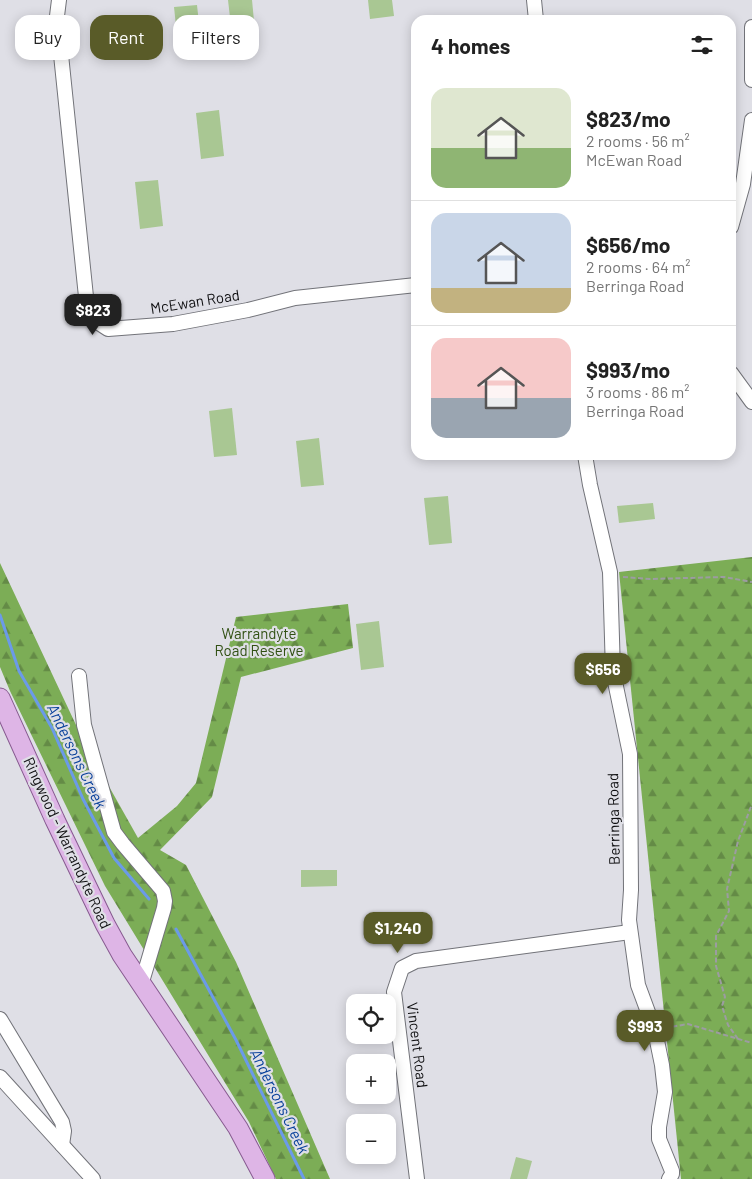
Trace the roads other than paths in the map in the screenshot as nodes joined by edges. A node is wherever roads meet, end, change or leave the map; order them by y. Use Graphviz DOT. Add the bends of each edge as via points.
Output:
graph roads {
  1 [pos="59,0"];
  2 [pos="534,0"];
  3 [pos="536,15"];
  4 [pos="752,28"];
  5 [pos="752,80"];
  6 [pos="752,120"];
  7 [pos="736,207"];
  8 [pos="411,286"];
  9 [pos="736,380"];
  10 [pos="752,402"];
  11 [pos="586,460"];
  12 [pos="79,676"];
  13 [pos="0,698"];
  14 [pos="630,932"];
  15 [pos="141,985"];
  16 [pos="0,1019"];
  17 [pos="0,1077"];
  18 [pos="62,1145"];
  19 [pos="93,1179"];
  20 [pos="265,1179"];
  21 [pos="417,1179"];
  22 [pos="669,1179"];
  1 -- 8 [label="street, McEwan Road" via="57,16 88,316 108,329 173,324 295,298"];
  2 -- 3 [label="street"];
  4 -- 5 [label="street"];
  6 -- 7 [label="street"];
  9 -- 10 [label="street"];
  11 -- 14 [label="street, Berringa Road" via="610,572 613,672 630,754"];
  12 -- 15 [label="street" via="84,725 114,832 163,891 164,908"];
  13 -- 15 [label="main road, Ringwood - Warrandyte Road" via="105,924"];
  14 -- 21 [label="street, Vincent Road" via="416,961 402,968 394,992"];
  14 -- 22 [label="street, Berringa Road" via="638,985 655,1030 662,1065 665,1092 659,1139 672,1171"];
  15 -- 20 [label="main road, Ringwood - Warrandyte Road" via="238,1128"];
  16 -- 18 [label="street" via="62,1122"];
  17 -- 18 [label="street"];
  18 -- 19 [label="street"];
}
